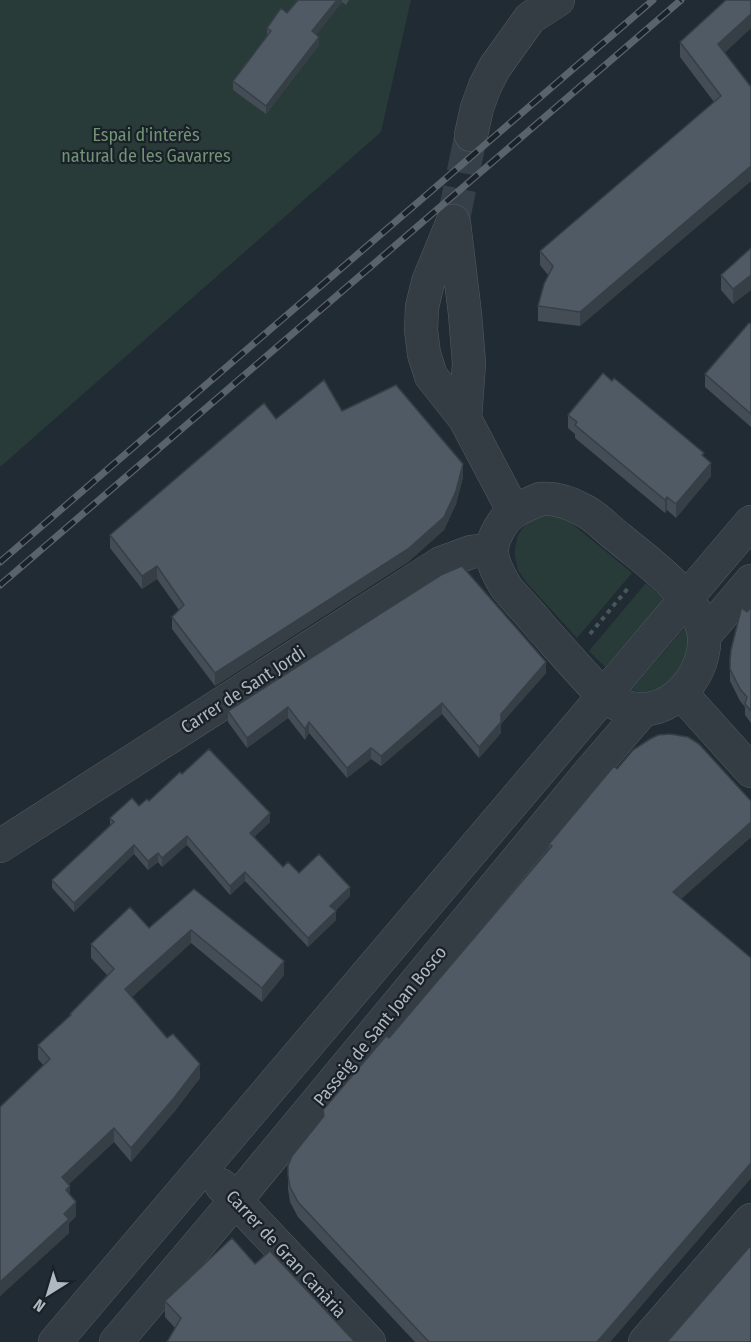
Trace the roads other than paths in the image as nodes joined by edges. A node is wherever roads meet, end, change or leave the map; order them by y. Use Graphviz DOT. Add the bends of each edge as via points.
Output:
graph roads {
  1 [pos="558,0"];
  2 [pos="530,9"];
  3 [pos="471,135"];
  4 [pos="465,418"];
  5 [pos="514,512"];
  6 [pos="751,522"];
  7 [pos="492,549"];
  8 [pos="751,580"];
  9 [pos="686,598"];
  10 [pos="704,636"];
  11 [pos="681,693"];
  12 [pos="604,696"];
  13 [pos="644,710"];
  14 [pos="751,771"];
  15 [pos="0,846"];
  16 [pos="203,1167"];
  17 [pos="236,1200"];
  18 [pos="751,1220"];
  19 [pos="55,1342"];
  20 [pos="116,1342"];
  21 [pos="369,1342"];
  22 [pos="645,1342"];
  1 -- 2 [label="street"];
  2 -- 3 [label="street" via="485,86"];
  4 -- 4 [label="street" via="469,363 453,221 429,282 421,330 431,376"];
  4 -- 5 [label="street"];
  5 -- 7 [label="street" via="503,523"];
  5 -- 9 [label="street" via="540,499 570,503 586,511"];
  6 -- 9 [label="street"];
  7 -- 12 [label="street" via="507,587"];
  7 -- 15 [label="street, Carrer de Sant Jordi" via="441,563"];
  8 -- 10 [label="street"];
  9 -- 10 [label="street" via="698,615"];
  9 -- 12 [label="street"];
  10 -- 11 [label="street" via="699,666"];
  11 -- 13 [label="street" via="669,702"];
  11 -- 14 [label="street"];
  12 -- 13 [label="street" via="613,703"];
  12 -- 16 [label="street"];
  13 -- 17 [label="street, Passeig de Sant Joan Bosco"];
  16 -- 17 [label="street, Carrer de Gran Canària"];
  16 -- 19 [label="street"];
  17 -- 20 [label="street, Passeig de Sant Joan Bosco"];
  17 -- 21 [label="street, Carrer de Gran Canària"];
  18 -- 22 [label="street"];
}
